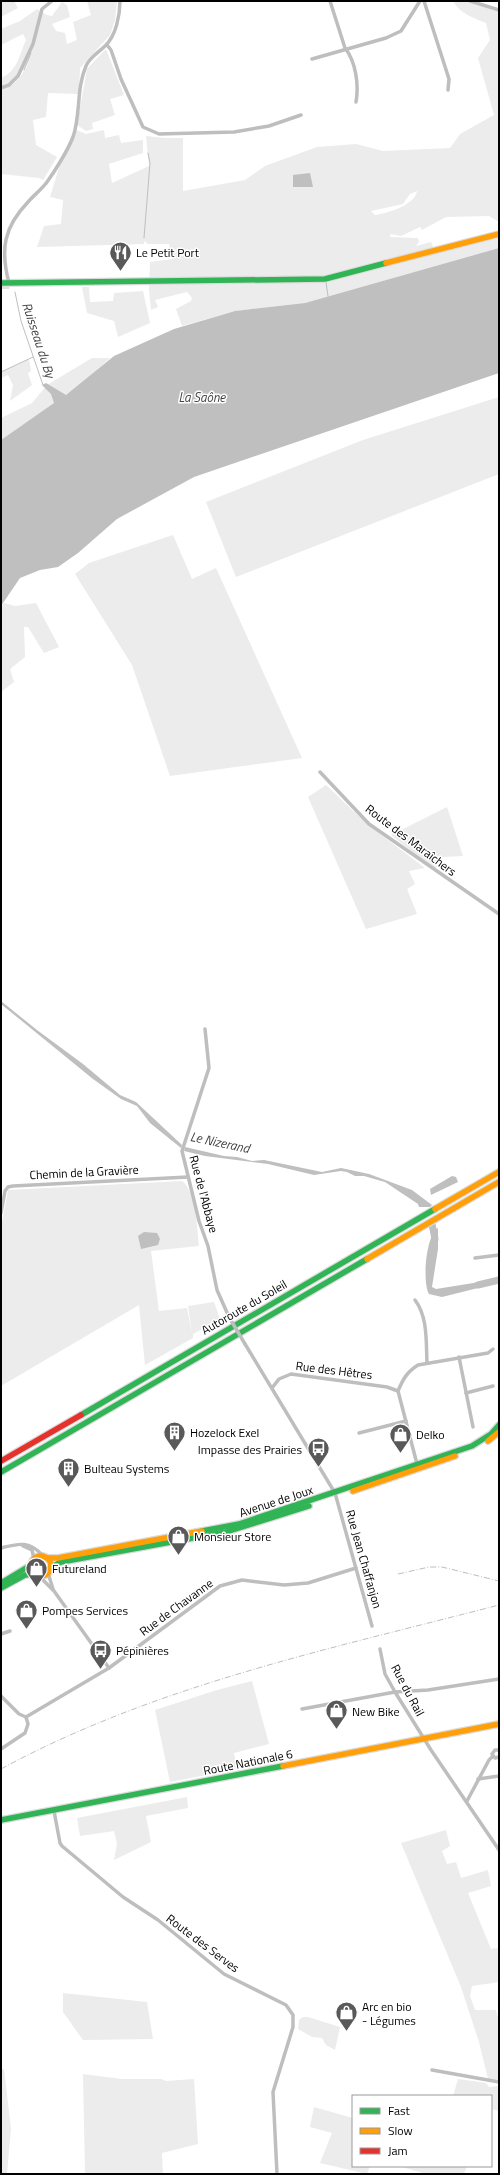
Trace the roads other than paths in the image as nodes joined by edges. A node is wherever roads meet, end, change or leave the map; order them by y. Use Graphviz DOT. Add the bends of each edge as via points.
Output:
graph roads {
  1 [pos="52,1"];
  2 [pos="120,1"];
  3 [pos="330,1"];
  4 [pos="420,1"];
  5 [pos="424,1"];
  6 [pos="470,1"];
  7 [pos="499,10"];
  8 [pos="107,45"];
  9 [pos="345,48"];
  10 [pos="312,59"];
  11 [pos="1,88"];
  12 [pos="448,90"];
  13 [pos="356,102"];
  14 [pos="301,115"];
  15 [pos="499,234"];
  16 [pos="1,283"];
  17 [pos="8,283"];
  18 [pos="320,772"];
  19 [pos="499,914"];
  20 [pos="205,1029"];
  21 [pos="499,1172"];
  22 [pos="188,1177"];
  23 [pos="499,1182"];
  24 [pos="1,1213"];
  25 [pos="499,1255"];
  26 [pos="475,1258"];
  27 [pos="415,1300"];
  28 [pos="493,1349"];
  29 [pos="459,1357"];
  30 [pos="427,1363"];
  31 [pos="493,1386"];
  32 [pos="272,1388"];
  33 [pos="398,1391"];
  34 [pos="466,1393"];
  35 [pos="406,1421"];
  36 [pos="499,1425"];
  37 [pos="473,1427"];
  38 [pos="499,1432"];
  39 [pos="359,1433"];
  40 [pos="1,1461"];
  41 [pos="418,1467"];
  42 [pos="1,1472"];
  43 [pos="335,1495"];
  44 [pos="22,1545"];
  45 [pos="1,1548"];
  46 [pos="45,1557"];
  47 [pos="34,1559"];
  48 [pos="31,1565"];
  49 [pos="356,1568"];
  50 [pos="49,1570"];
  51 [pos="37,1575"];
  52 [pos="1,1583"];
  53 [pos="1,1588"];
  54 [pos="54,1591"];
  55 [pos="372,1626"];
  56 [pos="10,1631"];
  57 [pos="1,1634"];
  58 [pos="380,1649"];
  59 [pos="109,1668"];
  60 [pos="499,1679"];
  61 [pos="395,1692"];
  62 [pos="1,1696"];
  63 [pos="302,1709"];
  64 [pos="26,1717"];
  65 [pos="499,1724"];
  66 [pos="424,1738"];
  67 [pos="1,1749"];
  68 [pos="499,1750"];
  69 [pos="493,1756"];
  70 [pos="499,1757"];
  71 [pos="499,1776"];
  72 [pos="478,1779"];
  73 [pos="467,1802"];
  74 [pos="54,1811"];
  75 [pos="1,1820"];
  76 [pos="499,1850"];
  77 [pos="432,2070"];
  78 [pos="499,2082"];
  79 [pos="277,2174"];
  1 -- 11 [label="street" via="42,9 33,44 18,76 9,85"];
  2 -- 8 [label="street" via="116,26"];
  3 -- 9 [label="street"];
  4 -- 9 [label="street" via="401,31 386,38"];
  5 -- 12 [label="street" via="448,79"];
  6 -- 7 [label="street"];
  8 -- 14 [label="street" via="143,127 159,134 234,132 269,126"];
  8 -- 17 [label="street" via="87,64 81,80 76,127 72,140 47,182 15,216 10,226 4,252"];
  9 -- 10 [label="street"];
  9 -- 13 [label="street" via="350,54 357,82"];
  15 -- 17 [label="main road" via="325,279"];
  16 -- 17 [label="main road"];
  18 -- 19 [label="street, Route des Maraîchers" via="369,824"];
  20 -- 22 [label="street, Rue de l'Abbaye" via="209,1068 182,1151"];
  21 -- 40 [label="main road, Autoroute du Soleil"];
  22 -- 24 [label="street, Chemin de la Gravière" via="13,1186 5,1191"];
  22 -- 32 [label="street, Rue de l'Abbaye, bridge" via="208,1246 217,1290 229,1317"];
  23 -- 42 [label="main road, Autoroute du Soleil"];
  25 -- 26 [label="street"];
  27 -- 30 [label="street" via="420,1307 425,1328"];
  28 -- 29 [label="street" via="488,1353"];
  29 -- 30 [label="street"];
  29 -- 34 [label="street"];
  30 -- 33 [label="street" via="410,1370"];
  31 -- 34 [label="street"];
  32 -- 33 [label="street, Rue des Hêtres" via="279,1378 291,1374 387,1387"];
  32 -- 43 [label="street"];
  33 -- 35 [label="street"];
  34 -- 37 [label="street"];
  35 -- 39 [label="street"];
  35 -- 41 [label="street"];
  36 -- 41 [label="main road, Avenue de Joux" via="491,1434 472,1446"];
  38 -- 41 [label="main road, Avenue de Joux" via="475,1448"];
  41 -- 43 [label="main road, Avenue de Joux"];
  43 -- 46 [label="main road, Avenue de Joux" via="226,1528 58,1558"];
  43 -- 49 [label="street, Rue Jean Chaffanjon"];
  43 -- 50 [label="main road, Avenue de Joux" via="239,1529 61,1562"];
  44 -- 45 [label="street"];
  44 -- 46 [label="street" via="32,1545"];
  44 -- 47 [label="street" via="32,1550"];
  46 -- 47 [label="main road, Avenue de Joux"];
  46 -- 50 [label="main road"];
  47 -- 48 [label="main road"];
  48 -- 51 [label="main road"];
  48 -- 52 [label="main road"];
  49 -- 55 [label="street, Rue Jean Chaffanjon"];
  49 -- 59 [label="street, Rue de Chavanne" via="308,1583 284,1585 242,1580 220,1586"];
  50 -- 51 [label="main road, Avenue de Joux"];
  50 -- 54 [label="street"];
  51 -- 53 [label="main road" via="24,1575"];
  51 -- 54 [label="street"];
  54 -- 59 [label="street"];
  56 -- 57 [label="street"];
  58 -- 61 [label="street, Rue du Rail" via="385,1674"];
  59 -- 64 [label="street, Rue de Chavanne"];
  60 -- 61 [label="street" via="428,1690"];
  61 -- 63 [label="street"];
  61 -- 66 [label="street, Rue du Rail"];
  62 -- 64 [label="street" via="19,1714"];
  64 -- 67 [label="street" via="28,1724 25,1734"];
  65 -- 66 [label="main road, Route Nationale 6"];
  66 -- 73 [label="street, Rue du Rail"];
  66 -- 74 [label="main road, Route Nationale 6"];
  68 -- 69 [label="street" via="494,1750"];
  69 -- 70 [label="street"];
  69 -- 72 [label="street"];
  71 -- 72 [label="street"];
  72 -- 73 [label="street"];
  73 -- 76 [label="street, Rue du Rail"];
  74 -- 75 [label="main road, Route Nationale 6"];
  74 -- 79 [label="street, Route des Serves" via="62,1846 123,1897 158,1920 224,1974 286,2005 293,2015 293,2027 273,2092"];
  77 -- 78 [label="street"];
}
